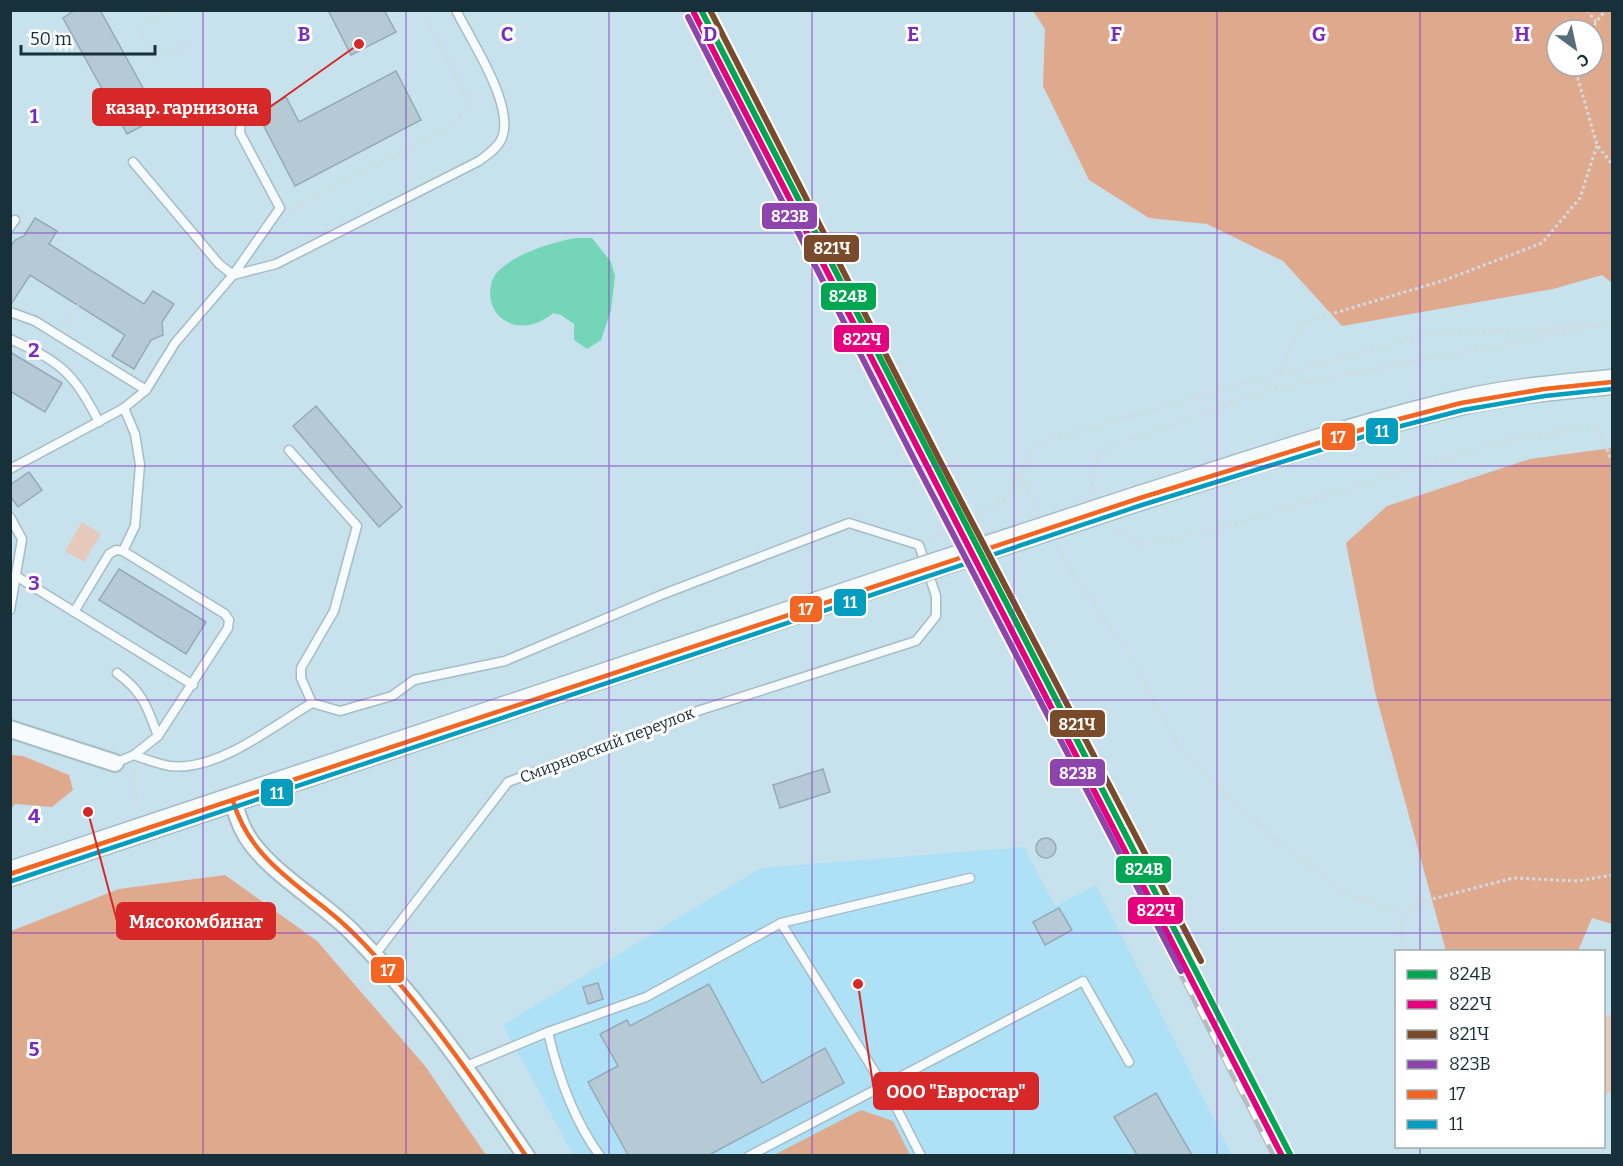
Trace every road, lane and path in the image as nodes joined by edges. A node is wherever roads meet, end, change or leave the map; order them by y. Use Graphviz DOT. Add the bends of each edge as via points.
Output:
graph roads {
  1 [pos="171,10"];
  2 [pos="422,10"];
  3 [pos="456,10"];
  4 [pos="190,43"];
  5 [pos="1578,78"];
  6 [pos="241,121"];
  7 [pos="1597,146"];
  8 [pos="133,162"];
  9 [pos="1612,164"];
  10 [pos="279,208"];
  11 [pos="233,275"];
  12 [pos="78,305"];
  13 [pos="10,312"];
  14 [pos="72,313"];
  15 [pos="1612,325"];
  16 [pos="10,339"];
  17 [pos="1280,374"];
  18 [pos="1612,382"];
  19 [pos="146,390"];
  20 [pos="124,408"];
  21 [pos="99,422"];
  22 [pos="289,450"];
  23 [pos="10,469"];
  24 [pos="1020,474"];
  25 [pos="1040,513"];
  26 [pos="10,517"];
  27 [pos="1056,543"];
  28 [pos="919,544"];
  29 [pos="123,551"];
  30 [pos="16,576"];
  31 [pos="10,610"];
  32 [pos="74,612"];
  33 [pos="117,673"];
  34 [pos="193,685"];
  35 [pos="312,703"];
  36 [pos="10,729"];
  37 [pos="158,736"];
  38 [pos="134,755"];
  39 [pos="115,763"];
  40 [pos="233,801"];
  41 [pos="136,805"];
  42 [pos="10,874"];
  43 [pos="1612,875"];
  44 [pos="970,878"];
  45 [pos="1405,914"];
  46 [pos="781,923"];
  47 [pos="1405,950"];
  48 [pos="374,956"];
  49 [pos="548,1032"];
  50 [pos="1129,1062"];
  51 [pos="463,1067"];
  52 [pos="882,1083"];
  53 [pos="526,1155"];
  54 [pos="600,1155"];
  55 [pos="749,1155"];
  56 [pos="921,1155"];
  1 -- 4 [label="path" via="138,27 155,60"];
  2 -- 10 [label="path" via="467,97 468,108 444,131 291,209"];
  3 -- 11 [label="lane" via="499,96 505,127 501,140 479,161 276,264"];
  5 -- 7 [label="path"];
  6 -- 10 [label="lane" via="240,133"];
  7 -- 9 [label="path"];
  7 -- 17 [label="path" via="1580,198 1542,243 1445,280 1301,324"];
  8 -- 11 [label="lane" via="219,264"];
  10 -- 11 [label="lane"];
  11 -- 19 [label="lane" via="175,343"];
  12 -- 14 [label="path"];
  13 -- 19 [label="lane" via="35,321"];
  15 -- 17 [label="path" via="1426,335"];
  16 -- 21 [label="lane" via="67,370 81,387"];
  17 -- 24 [label="path" via="1035,444"];
  18 -- 40 [label="main road, bridge" via="1461,402 1380,424 884,582"];
  19 -- 20 [label="lane"];
  20 -- 21 [label="lane"];
  20 -- 29 [label="lane" via="135,434 140,465 135,526"];
  21 -- 23 [label="lane"];
  22 -- 35 [label="lane" via="357,526 334,611 301,668"];
  24 -- 25 [label="path"];
  24 -- 28 [label="path" via="1007,498"];
  26 -- 30 [label="lane" via="22,540"];
  27 -- 45 [label="path" via="1071,572 1127,650 1179,747 1231,801 1341,891"];
  28 -- 35 [label="lane" via="849,523 504,661 414,680 392,696 340,711"];
  28 -- 48 [label="lane, Смирновский переулок" via="936,596 936,616 916,641 685,715 508,782"];
  29 -- 32 [label="lane" via="109,554"];
  29 -- 34 [label="lane" via="225,614 229,621"];
  30 -- 31 [label="lane"];
  30 -- 32 [label="lane"];
  32 -- 34 [label="lane"];
  33 -- 37 [label="lane" via="143,698"];
  34 -- 37 [label="lane"];
  35 -- 38 [label="lane" via="233,751 204,763 170,766"];
  36 -- 39 [label="street"];
  37 -- 38 [label="lane"];
  38 -- 39 [label="lane"];
  38 -- 41 [label="path"];
  40 -- 42 [label="main road"];
  40 -- 48 [label="street" via="244,832 264,858 352,932"];
  43 -- 45 [label="path" via="1578,881 1513,878 1417,903"];
  44 -- 46 [label="lane"];
  45 -- 47 [label="path" via="1400,929"];
  46 -- 49 [label="lane" via="646,997"];
  46 -- 52 [label="lane"];
  48 -- 51 [label="street"];
  49 -- 51 [label="lane"];
  49 -- 54 [label="lane" via="568,1100"];
  50 -- 52 [label="lane" via="1083,981"];
  51 -- 53 [label="street"];
  52 -- 55 [label="lane"];
  52 -- 56 [label="lane"];
}
